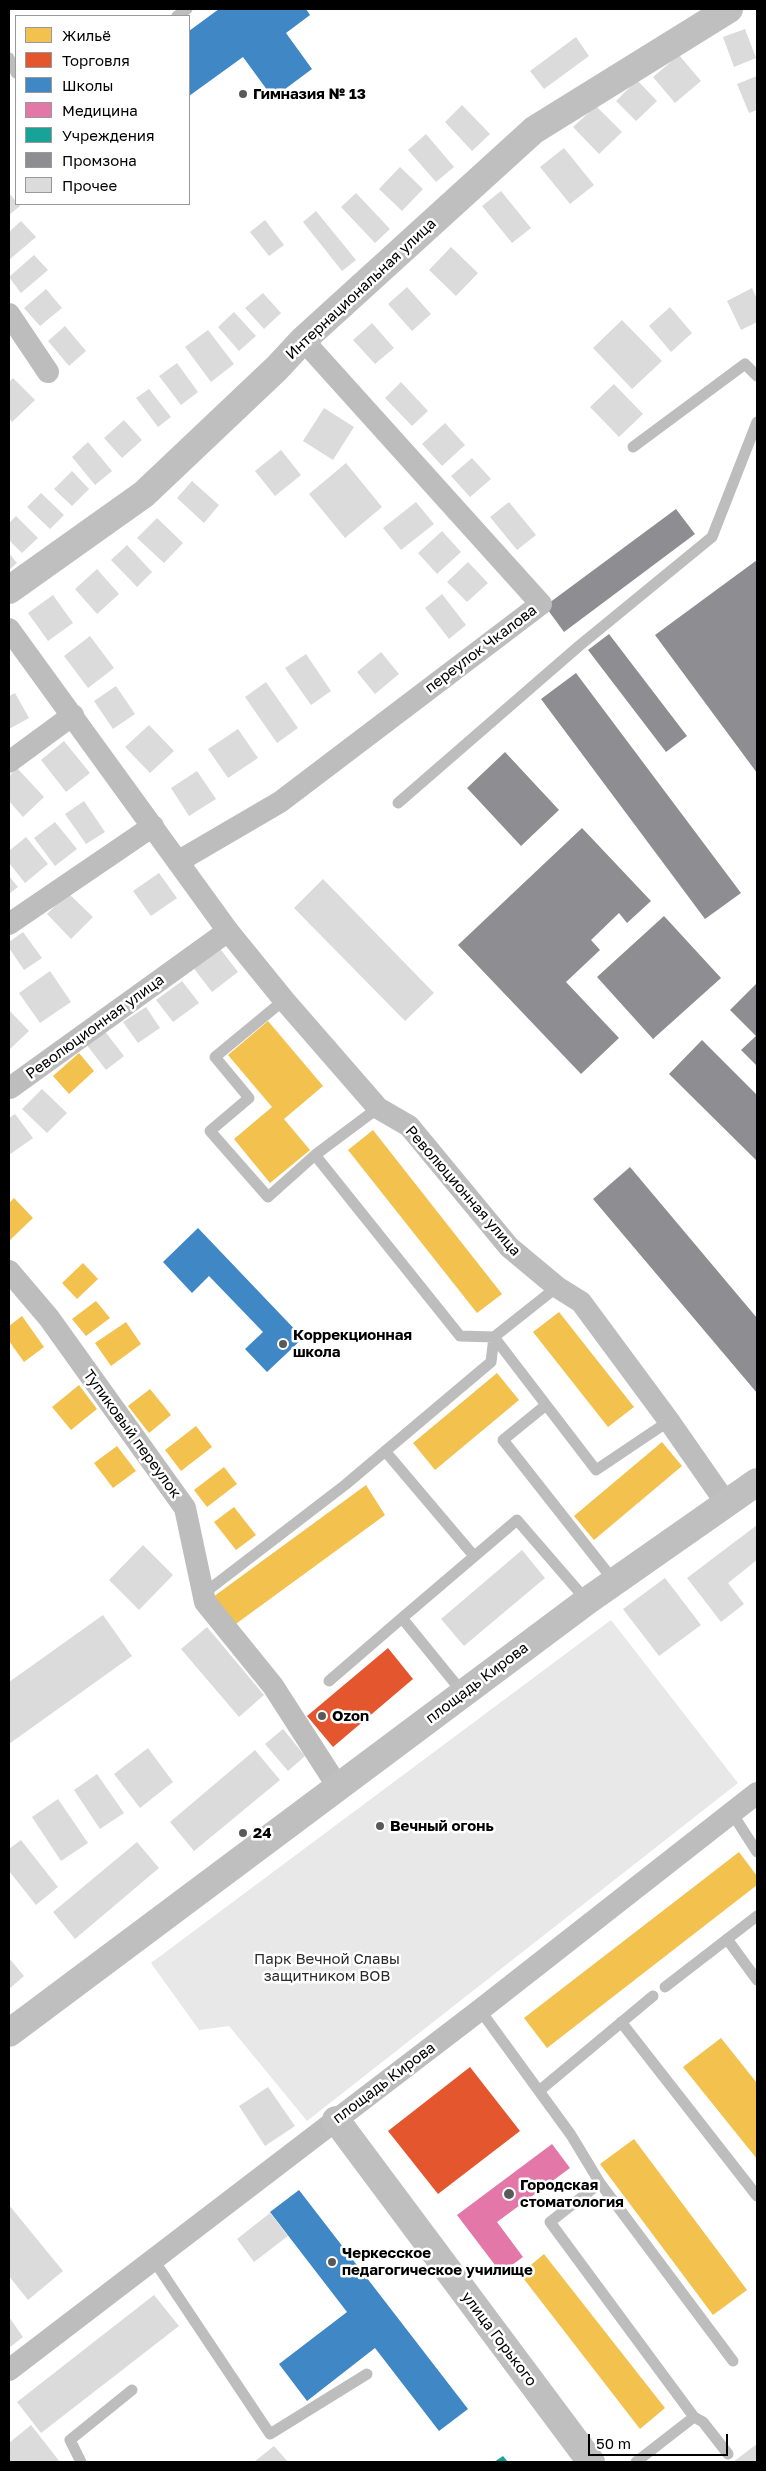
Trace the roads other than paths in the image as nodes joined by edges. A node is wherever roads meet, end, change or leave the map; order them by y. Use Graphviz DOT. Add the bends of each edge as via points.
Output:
graph roads {
  1 [pos="729,9"];
  2 [pos="9,58"];
  3 [pos="15,71"];
  4 [pos="9,314"];
  5 [pos="303,340"];
  6 [pos="48,372"];
  7 [pos="757,376"];
  8 [pos="757,422"];
  9 [pos="633,447"];
  10 [pos="9,590"];
  11 [pos="9,629"];
  12 [pos="73,715"];
  13 [pos="9,762"];
  14 [pos="398,803"];
  15 [pos="153,826"];
  16 [pos="179,861"];
  17 [pos="9,924"];
  18 [pos="228,931"];
  19 [pos="284,1000"];
  20 [pos="10,1088"];
  21 [pos="378,1108"];
  22 [pos="315,1155"];
  23 [pos="9,1271"];
  24 [pos="557,1288"];
  25 [pos="494,1336"];
  26 [pos="546,1405"];
  27 [pos="669,1421"];
  28 [pos="385,1451"];
  29 [pos="757,1482"];
  30 [pos="726,1503"];
  31 [pos="474,1556"];
  32 [pos="614,1581"];
  33 [pos="203,1594"];
  34 [pos="587,1601"];
  35 [pos="402,1618"];
  36 [pos="329,1681"];
  37 [pos="464,1693"];
  38 [pos="338,1787"];
  39 [pos="757,1793"];
  40 [pos="732,1813"];
  41 [pos="757,1852"];
  42 [pos="757,1916"];
  43 [pos="727,1940"];
  44 [pos="757,1980"];
  45 [pos="665,1987"];
  46 [pos="653,1996"];
  47 [pos="480,2010"];
  48 [pos="621,2022"];
  49 [pos="9,2033"];
  50 [pos="539,2091"];
  51 [pos="336,2120"];
  52 [pos="600,2183"];
  53 [pos="757,2196"];
  54 [pos="153,2259"];
  55 [pos="734,2361"];
  56 [pos="9,2370"];
  57 [pos="367,2374"];
  58 [pos="132,2390"];
  59 [pos="694,2417"];
  60 [pos="728,2454"];
  61 [pos="82,2462"];
  62 [pos="591,2462"];
  63 [pos="636,2462"];
  1 -- 5 [label="street, Интернациональная улица" via="534,130"];
  2 -- 3 [label="lane"];
  4 -- 6 [label="street"];
  5 -- 10 [label="street, Интернациональная улица" via="144,494"];
  5 -- 16 [label="street, переулок Чкалова" via="541,604 280,802"];
  7 -- 9 [label="lane" via="745,364"];
  8 -- 14 [label="lane" via="712,537 579,646"];
  11 -- 12 [label="street, Революционная улица"];
  12 -- 13 [label="street"];
  12 -- 15 [label="street, Революционная улица"];
  15 -- 16 [label="street, Революционная улица"];
  15 -- 17 [label="street"];
  16 -- 18 [label="street, Революционная улица"];
  18 -- 19 [label="street, Революционная улица"];
  18 -- 20 [label="street, Революционная улица"];
  19 -- 21 [label="street, Революционная улица"];
  19 -- 22 [label="lane" via="215,1057 249,1098 210,1131 268,1197"];
  21 -- 22 [label="lane"];
  21 -- 24 [label="street, Революционная улица" via="409,1126 509,1248"];
  22 -- 25 [label="lane" via="460,1336"];
  23 -- 33 [label="street, Тупиковый переулок" via="49,1318 185,1508"];
  24 -- 25 [label="lane"];
  24 -- 27 [label="street, Революционная улица" via="581,1302"];
  25 -- 26 [label="lane"];
  25 -- 28 [label="lane" via="490,1362"];
  26 -- 27 [label="lane" via="596,1470"];
  26 -- 32 [label="lane" via="503,1440"];
  27 -- 30 [label="street, Революционная улица"];
  28 -- 31 [label="lane"];
  28 -- 33 [label="lane"];
  29 -- 30 [label="street, площадь Кирова"];
  30 -- 32 [label="street, площадь Кирова"];
  31 -- 34 [label="lane" via="517,1520"];
  31 -- 35 [label="lane"];
  32 -- 34 [label="street, площадь Кирова"];
  33 -- 38 [label="street, Тупиковый переулок" via="205,1602 274,1686"];
  34 -- 37 [label="street, площадь Кирова"];
  35 -- 36 [label="lane"];
  35 -- 37 [label="lane"];
  37 -- 38 [label="street, площадь Кирова"];
  38 -- 49 [label="street, площадь Кирова"];
  39 -- 40 [label="street, площадь Кирова"];
  40 -- 41 [label="lane"];
  40 -- 47 [label="street, площадь Кирова"];
  42 -- 43 [label="lane"];
  43 -- 44 [label="lane"];
  43 -- 45 [label="lane"];
  46 -- 48 [label="lane"];
  47 -- 50 [label="lane"];
  47 -- 51 [label="street, площадь Кирова"];
  48 -- 50 [label="lane"];
  48 -- 53 [label="lane"];
  50 -- 52 [label="lane"];
  51 -- 54 [label="street, площадь Кирова"];
  51 -- 62 [label="street, улица Горького"];
  52 -- 55 [label="lane"];
  52 -- 59 [label="lane" via="550,2222"];
  54 -- 56 [label="street, площадь Кирова"];
  54 -- 57 [label="lane" via="270,2434"];
  58 -- 61 [label="lane" via="70,2440"];
  59 -- 60 [label="lane" via="703,2422"];
  59 -- 63 [label="lane"];
}
